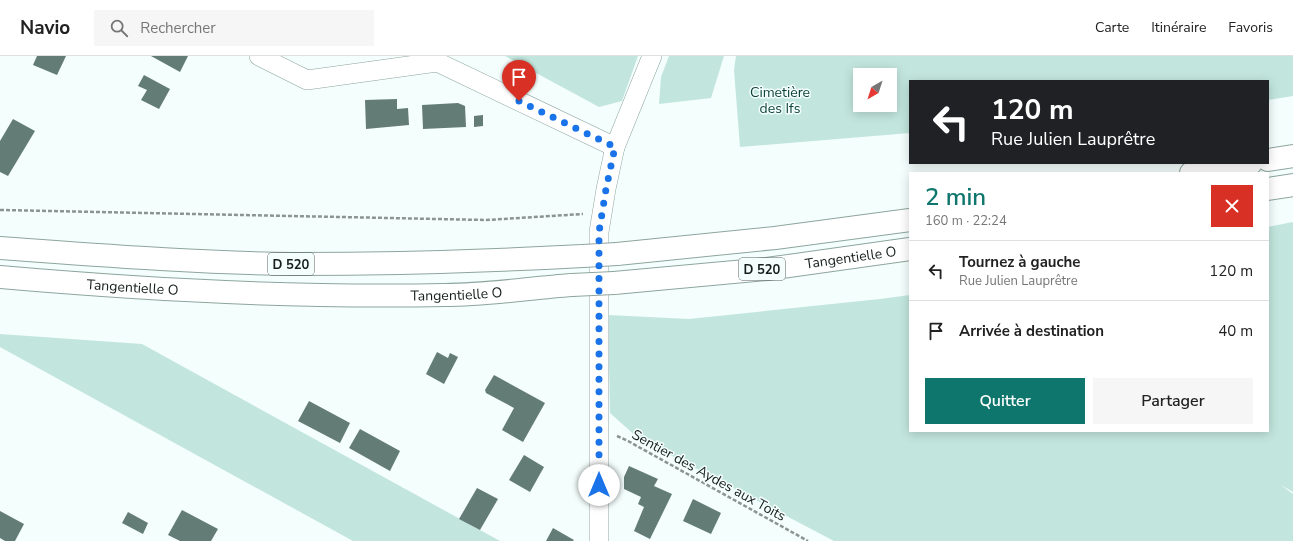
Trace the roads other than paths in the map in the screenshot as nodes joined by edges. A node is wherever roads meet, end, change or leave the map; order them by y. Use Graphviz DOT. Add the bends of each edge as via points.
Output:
graph roads {
  1 [pos="259,56"];
  2 [pos="652,56"];
  3 [pos="615,147"];
  4 [pos="1293,156"];
  5 [pos="1269,160"];
  6 [pos="1245,164"];
  7 [pos="1197,172"];
  8 [pos="1293,185"];
  9 [pos="1269,189"];
  10 [pos="909,220"];
  11 [pos="0,248"];
  12 [pos="909,248"];
  13 [pos="0,277"];
  14 [pos="599,541"];
  1 -- 3 [label="street" via="307,80 437,62"];
  2 -- 3 [label="street"];
  3 -- 14 [label="street" via="599,232"];
  4 -- 5 [label="main road"];
  6 -- 7 [label="main road"];
  8 -- 9 [label="main road"];
  10 -- 11 [label="main road, Tangentielle O / D 520, bridge" via="775,238 617,254 443,263 295,264 139,258"];
  12 -- 13 [label="main road, Tangentielle O / D 520, bridge" via="768,269 446,296 291,294 117,287"];
}
